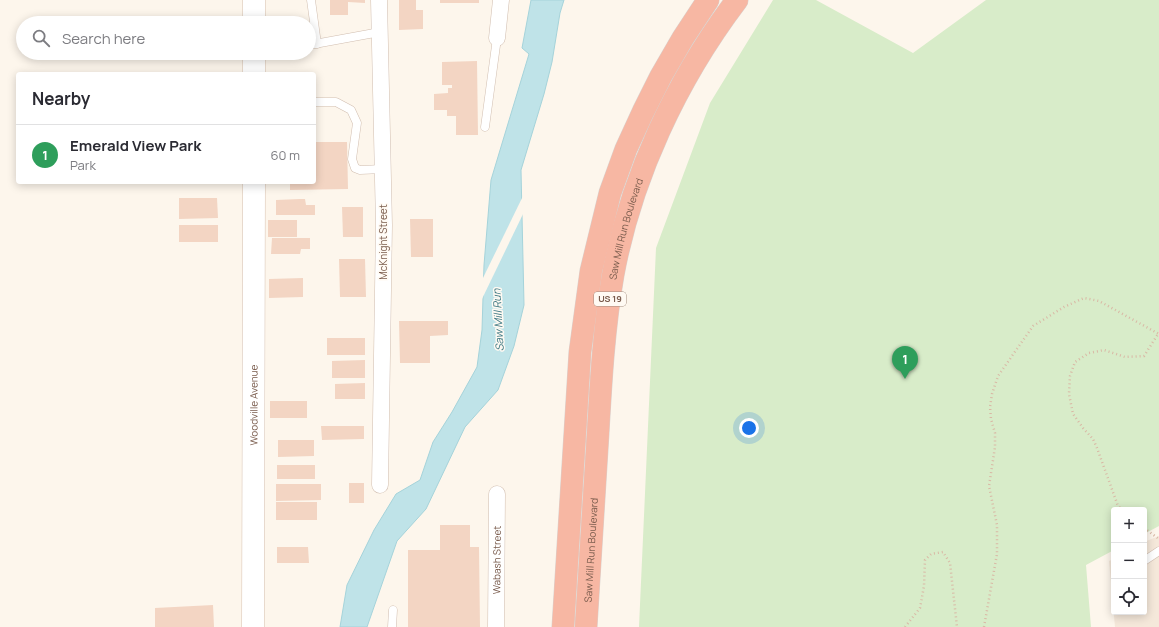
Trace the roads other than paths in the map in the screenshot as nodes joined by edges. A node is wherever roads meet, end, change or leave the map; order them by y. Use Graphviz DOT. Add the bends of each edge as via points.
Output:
graph roads {
  1 [pos="254,0"];
  2 [pos="311,0"];
  3 [pos="379,0"];
  4 [pos="501,0"];
  5 [pos="708,0"];
  6 [pos="737,0"];
  7 [pos="254,16"];
  8 [pos="312,16"];
  9 [pos="380,32"];
  10 [pos="496,38"];
  11 [pos="316,44"];
  12 [pos="316,102"];
  13 [pos="485,127"];
  14 [pos="383,169"];
  15 [pos="254,184"];
  16 [pos="380,485"];
  17 [pos="497,494"];
  18 [pos="1159,551"];
  19 [pos="1147,559"];
  20 [pos="393,610"];
  21 [pos="252,627"];
  22 [pos="392,627"];
  23 [pos="496,627"];
  24 [pos="563,627"];
  25 [pos="586,627"];
  1 -- 7 [label="street"];
  2 -- 8 [label="lane"];
  3 -- 9 [label="street, McKnight Street"];
  4 -- 10 [label="street"];
  5 -- 24 [label="highway, US 19" via="661,76 626,150 610,193 590,271 580,352"];
  6 -- 25 [label="highway, Saw Mill Run Boulevard / US 19" via="702,50 664,122 632,200 613,275 603,354"];
  9 -- 11 [label="lane"];
  9 -- 14 [label="street, McKnight Street"];
  10 -- 13 [label="lane"];
  12 -- 14 [label="lane" via="336,102 351,110 357,123 352,159 355,168"];
  14 -- 16 [label="street, McKnight Street"];
  15 -- 21 [label="street, Woodville Avenue"];
  17 -- 23 [label="street, Wabash Street"];
  18 -- 19 [label="lane"];
  20 -- 22 [label="lane"];
}
